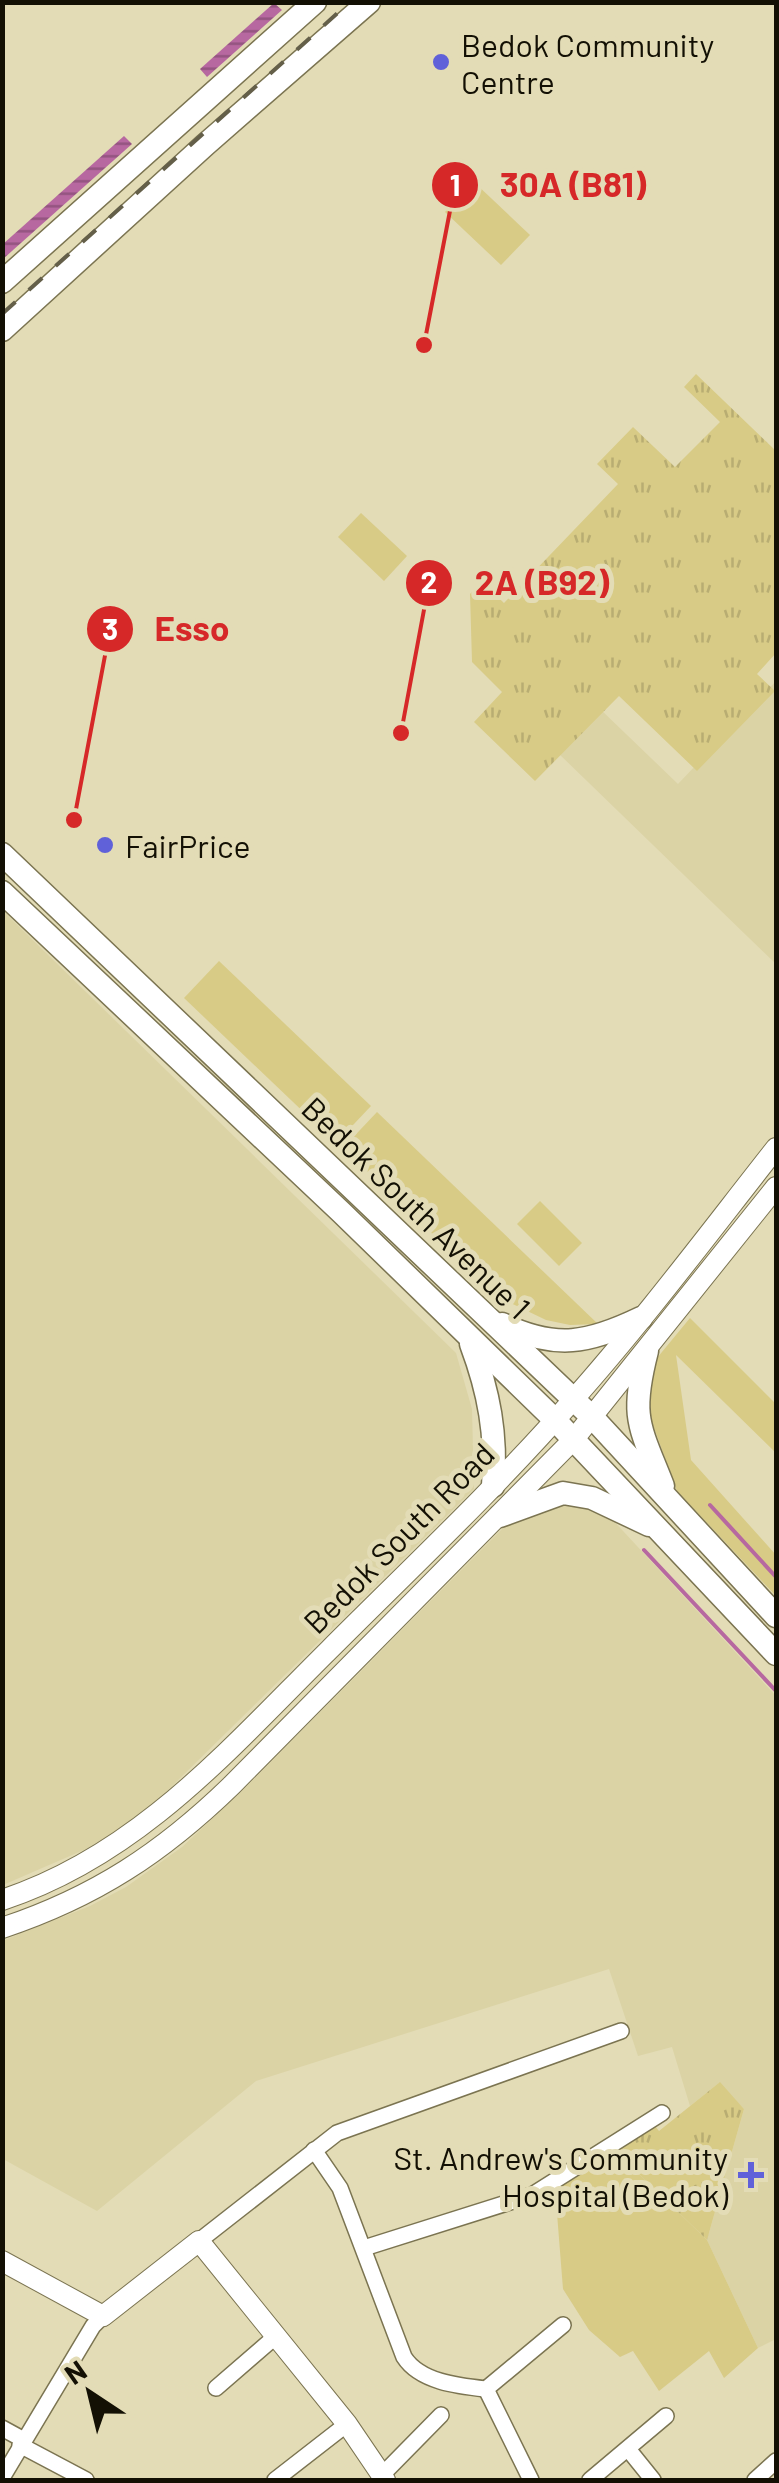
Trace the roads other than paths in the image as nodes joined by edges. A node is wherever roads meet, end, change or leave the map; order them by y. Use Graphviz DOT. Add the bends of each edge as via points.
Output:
graph roads {
  1 [pos="298,2"];
  2 [pos="315,2"];
  3 [pos="358,6"];
  4 [pos="287,26"];
  5 [pos="2,282"];
  6 [pos="2,330"];
  7 [pos="2,854"];
  8 [pos="2,892"];
  9 [pos="776,1148"];
  10 [pos="776,1187"];
  11 [pos="481,1314"];
  12 [pos="642,1318"];
  13 [pos="468,1336"];
  14 [pos="647,1351"];
  15 [pos="574,1400"];
  16 [pos="592,1418"];
  17 [pos="555,1420"];
  18 [pos="574,1439"];
  19 [pos="493,1486"];
  20 [pos="668,1499"];
  21 [pos="500,1516"];
  22 [pos="661,1530"];
  23 [pos="776,1616"];
  24 [pos="776,1654"];
  25 [pos="2,1900"];
  26 [pos="2,1928"];
  27 [pos="621,2031"];
  28 [pos="662,2114"];
  29 [pos="314,2150"];
  30 [pos="199,2241"];
  31 [pos="364,2248"];
  32 [pos="2,2261"];
  33 [pos="102,2316"];
  34 [pos="563,2325"];
  35 [pos="276,2336"];
  36 [pos="216,2388"];
  37 [pos="486,2389"];
  38 [pos="440,2415"];
  39 [pos="666,2416"];
  40 [pos="346,2424"];
  41 [pos="2,2428"];
  42 [pos="22,2442"];
  43 [pos="628,2449"];
  44 [pos="776,2461"];
  45 [pos="2,2478"];
  46 [pos="383,2478"];
  47 [pos="86,2480"];
  48 [pos="276,2480"];
  49 [pos="531,2480"];
  50 [pos="590,2480"];
  51 [pos="652,2480"];
  52 [pos="755,2480"];
  1 -- 4 [label="main road"];
  2 -- 4 [label="main road"];
  3 -- 6 [label="main road"];
  4 -- 5 [label="main road"];
  7 -- 11 [label="main road, Bedok South Avenue 1"];
  8 -- 13 [label="main road, Bedok South Avenue 1"];
  9 -- 12 [label="main road, Bedok South Road"];
  10 -- 14 [label="main road, Bedok South Road"];
  11 -- 12 [label="main road" via="553,1342 610,1333"];
  11 -- 15 [label="main road, Bedok South Avenue 1"];
  12 -- 15 [label="main road, Bedok South Road"];
  13 -- 17 [label="main road, Bedok South Avenue 1"];
  13 -- 19 [label="main road" via="492,1412"];
  14 -- 16 [label="main road, Bedok South Road"];
  14 -- 20 [label="main road" via="636,1414"];
  15 -- 16 [label="main road, Bedok South Avenue 1"];
  15 -- 17 [label="main road, Bedok South Road"];
  16 -- 18 [label="main road, Bedok South Road"];
  16 -- 20 [label="main road, Bedok South Avenue 1"];
  17 -- 18 [label="main road, Bedok South Avenue 1"];
  17 -- 19 [label="main road, Bedok South Road"];
  18 -- 21 [label="main road, Bedok South Road"];
  18 -- 22 [label="main road, Bedok South Avenue 1"];
  19 -- 25 [label="main road, Bedok South Road" via="157,1816 75,1870"];
  20 -- 23 [label="main road, Bedok South Avenue 1"];
  21 -- 22 [label="main road" via="563,1493 592,1498"];
  21 -- 26 [label="main road, Bedok South Road" via="175,1838 85,1895"];
  22 -- 24 [label="main road, Bedok South Avenue 1"];
  27 -- 29 [label="street" via="337,2134"];
  28 -- 31 [label="street" via="532,2195"];
  29 -- 30 [label="street"];
  29 -- 31 [label="street" via="340,2188"];
  30 -- 33 [label="main road"];
  30 -- 35 [label="main road"];
  31 -- 37 [label="street" via="408,2364 430,2378"];
  32 -- 33 [label="main road"];
  33 -- 42 [label="street"];
  34 -- 37 [label="street"];
  35 -- 36 [label="street"];
  35 -- 40 [label="main road"];
  37 -- 49 [label="street"];
  38 -- 46 [label="street"];
  39 -- 43 [label="street"];
  40 -- 46 [label="main road"];
  40 -- 48 [label="street"];
  41 -- 42 [label="street"];
  42 -- 45 [label="street"];
  42 -- 47 [label="street"];
  43 -- 50 [label="street"];
  43 -- 51 [label="street"];
  44 -- 52 [label="street"];
}
